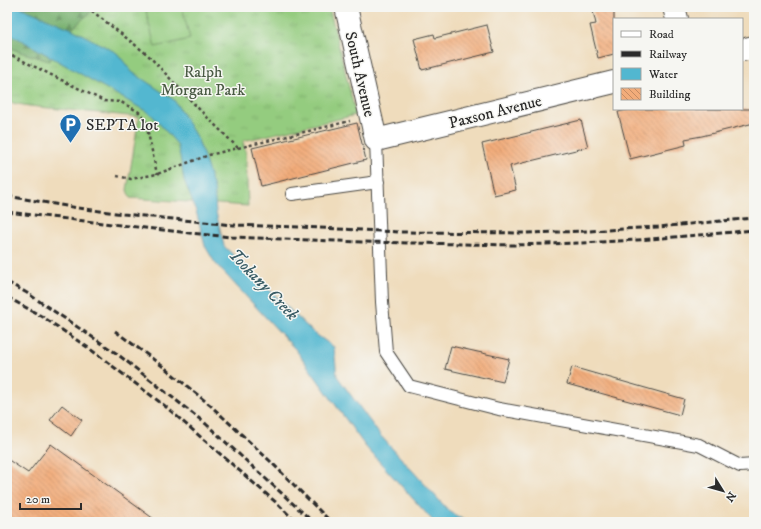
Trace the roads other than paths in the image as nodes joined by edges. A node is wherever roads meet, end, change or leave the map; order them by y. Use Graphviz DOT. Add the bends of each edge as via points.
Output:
graph roads {
  1 [pos="346,7"];
  2 [pos="674,7"];
  3 [pos="677,18"];
  4 [pos="754,47"];
  5 [pos="743,50"];
  6 [pos="613,82"];
  7 [pos="376,140"];
  8 [pos="378,182"];
  9 [pos="292,194"];
  10 [pos="754,465"];
  1 -- 7 [label="street, South Avenue"];
  2 -- 3 [label="street"];
  4 -- 5 [label="street"];
  6 -- 7 [label="street, Paxson Avenue"];
  7 -- 8 [label="lane"];
  8 -- 9 [label="lane"];
  8 -- 10 [label="lane" via="386,352 409,386 499,409 699,445 740,466"];
}
